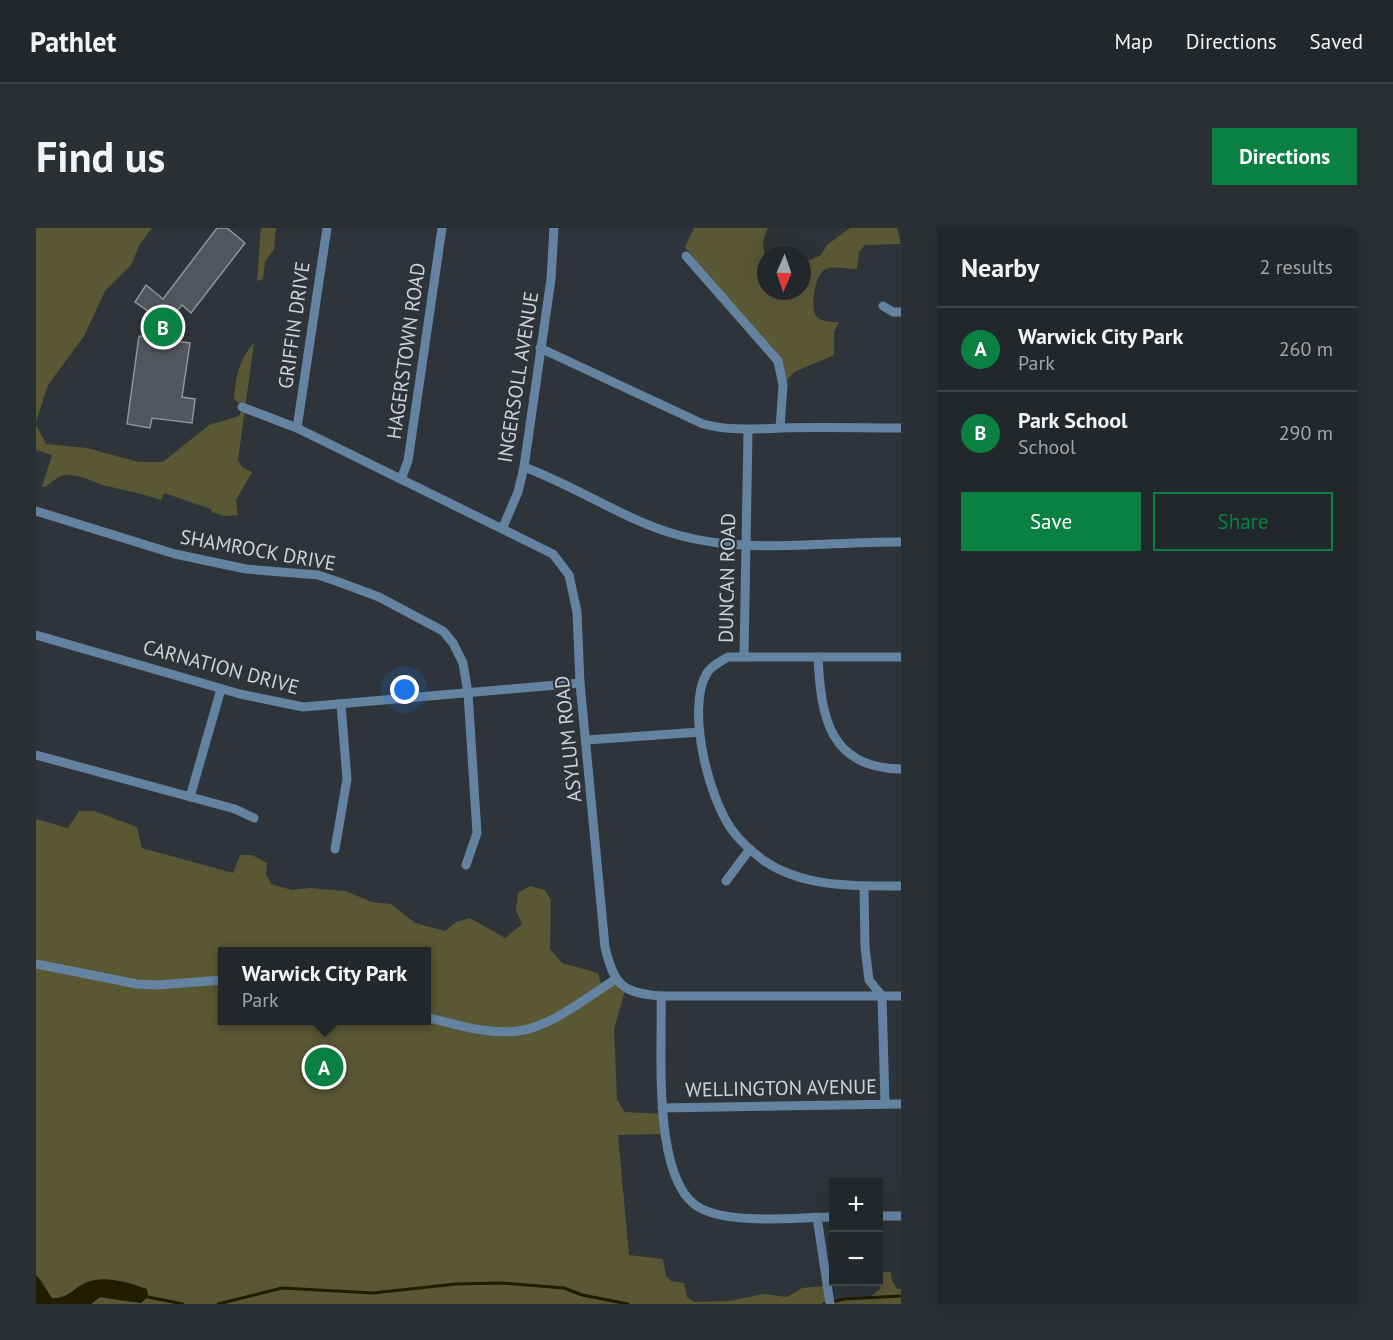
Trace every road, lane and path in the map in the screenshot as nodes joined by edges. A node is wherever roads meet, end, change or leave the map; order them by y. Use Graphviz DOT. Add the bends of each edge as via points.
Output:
graph roads {
  1 [pos="327,228"];
  2 [pos="442,228"];
  3 [pos="554,228"];
  4 [pos="686,256"];
  5 [pos="883,306"];
  6 [pos="901,312"];
  7 [pos="540,348"];
  8 [pos="242,407"];
  9 [pos="297,428"];
  10 [pos="780,428"];
  11 [pos="901,428"];
  12 [pos="748,431"];
  13 [pos="524,467"];
  14 [pos="401,479"];
  15 [pos="36,511"];
  16 [pos="503,527"];
  17 [pos="901,542"];
  18 [pos="746,544"];
  19 [pos="36,635"];
  20 [pos="744,657"];
  21 [pos="819,657"];
  22 [pos="901,657"];
  23 [pos="580,683"];
  24 [pos="221,689"];
  25 [pos="468,693"];
  26 [pos="341,705"];
  27 [pos="700,732"];
  28 [pos="587,740"];
  29 [pos="36,755"];
  30 [pos="901,769"];
  31 [pos="190,797"];
  32 [pos="254,818"];
  33 [pos="335,849"];
  34 [pos="750,849"];
  35 [pos="466,865"];
  36 [pos="726,881"];
  37 [pos="864,886"];
  38 [pos="901,886"];
  39 [pos="36,964"];
  40 [pos="218,980"];
  41 [pos="616,980"];
  42 [pos="661,996"];
  43 [pos="882,996"];
  44 [pos="901,996"];
  45 [pos="431,1018"];
  46 [pos="885,1104"];
  47 [pos="901,1104"];
  48 [pos="662,1108"];
  49 [pos="883,1216"];
  50 [pos="901,1216"];
  51 [pos="817,1217"];
  52 [pos="829,1217"];
  53 [pos="830,1304"];
  1 -- 9 [label="street, GRIFFIN DRIVE"];
  2 -- 14 [label="street, HAGERSTOWN ROAD" via="408,461"];
  3 -- 7 [label="street, INGERSOLL AVENUE"];
  4 -- 10 [label="street" via="778,362 783,385"];
  5 -- 6 [label="street"];
  7 -- 12 [label="street" via="703,424"];
  7 -- 13 [label="street, INGERSOLL AVENUE"];
  8 -- 9 [label="street, ASYLUM ROAD"];
  9 -- 14 [label="street, ASYLUM ROAD"];
  10 -- 11 [label="street"];
  10 -- 12 [label="street"];
  12 -- 18 [label="street, DUNCAN ROAD"];
  13 -- 16 [label="street, INGERSOLL AVENUE"];
  13 -- 18 [label="street" via="672,533"];
  14 -- 16 [label="street, ASYLUM ROAD"];
  15 -- 25 [label="street, SHAMROCK DRIVE" via="175,554 246,569 318,575 379,597 446,634 463,663"];
  16 -- 23 [label="street, ASYLUM ROAD" via="553,554 569,575 577,612"];
  17 -- 18 [label="street"];
  18 -- 20 [label="street, DUNCAN ROAD"];
  19 -- 24 [label="street, CARNATION DRIVE"];
  20 -- 21 [label="street"];
  20 -- 27 [label="street, DUNCAN ROAD" via="728,657 706,674 700,688"];
  21 -- 22 [label="street"];
  21 -- 30 [label="street" via="823,715 837,741 852,757 866,764"];
  23 -- 25 [label="street, CARNATION DRIVE"];
  23 -- 28 [label="street, ASYLUM ROAD"];
  24 -- 26 [label="street, CARNATION DRIVE" via="303,707"];
  24 -- 31 [label="street"];
  25 -- 26 [label="street, CARNATION DRIVE"];
  25 -- 35 [label="street, SHAMROCK DRIVE" via="477,833"];
  26 -- 33 [label="street" via="347,779"];
  27 -- 28 [label="street"];
  27 -- 34 [label="street, DUNCAN ROAD" via="712,790 734,834"];
  28 -- 41 [label="street, ASYLUM ROAD" via="605,947"];
  29 -- 31 [label="street"];
  31 -- 32 [label="street"];
  34 -- 36 [label="street"];
  34 -- 37 [label="street, DUNCAN ROAD" via="764,861 814,882"];
  37 -- 38 [label="street, DUNCAN ROAD"];
  37 -- 43 [label="street" via="869,980"];
  39 -- 40 [label="street" via="137,984"];
  41 -- 42 [label="street" via="640,994"];
  41 -- 45 [label="street" via="538,1026 517,1031 475,1028"];
  42 -- 43 [label="street"];
  42 -- 48 [label="street"];
  43 -- 44 [label="street"];
  43 -- 46 [label="street"];
  46 -- 47 [label="street, WELLINGTON AVENUE"];
  46 -- 48 [label="street, WELLINGTON AVENUE"];
  48 -- 51 [label="street" via="669,1157 679,1184 701,1209 734,1216"];
  49 -- 50 [label="street"];
  51 -- 52 [label="street"];
  51 -- 53 [label="street"];
}
